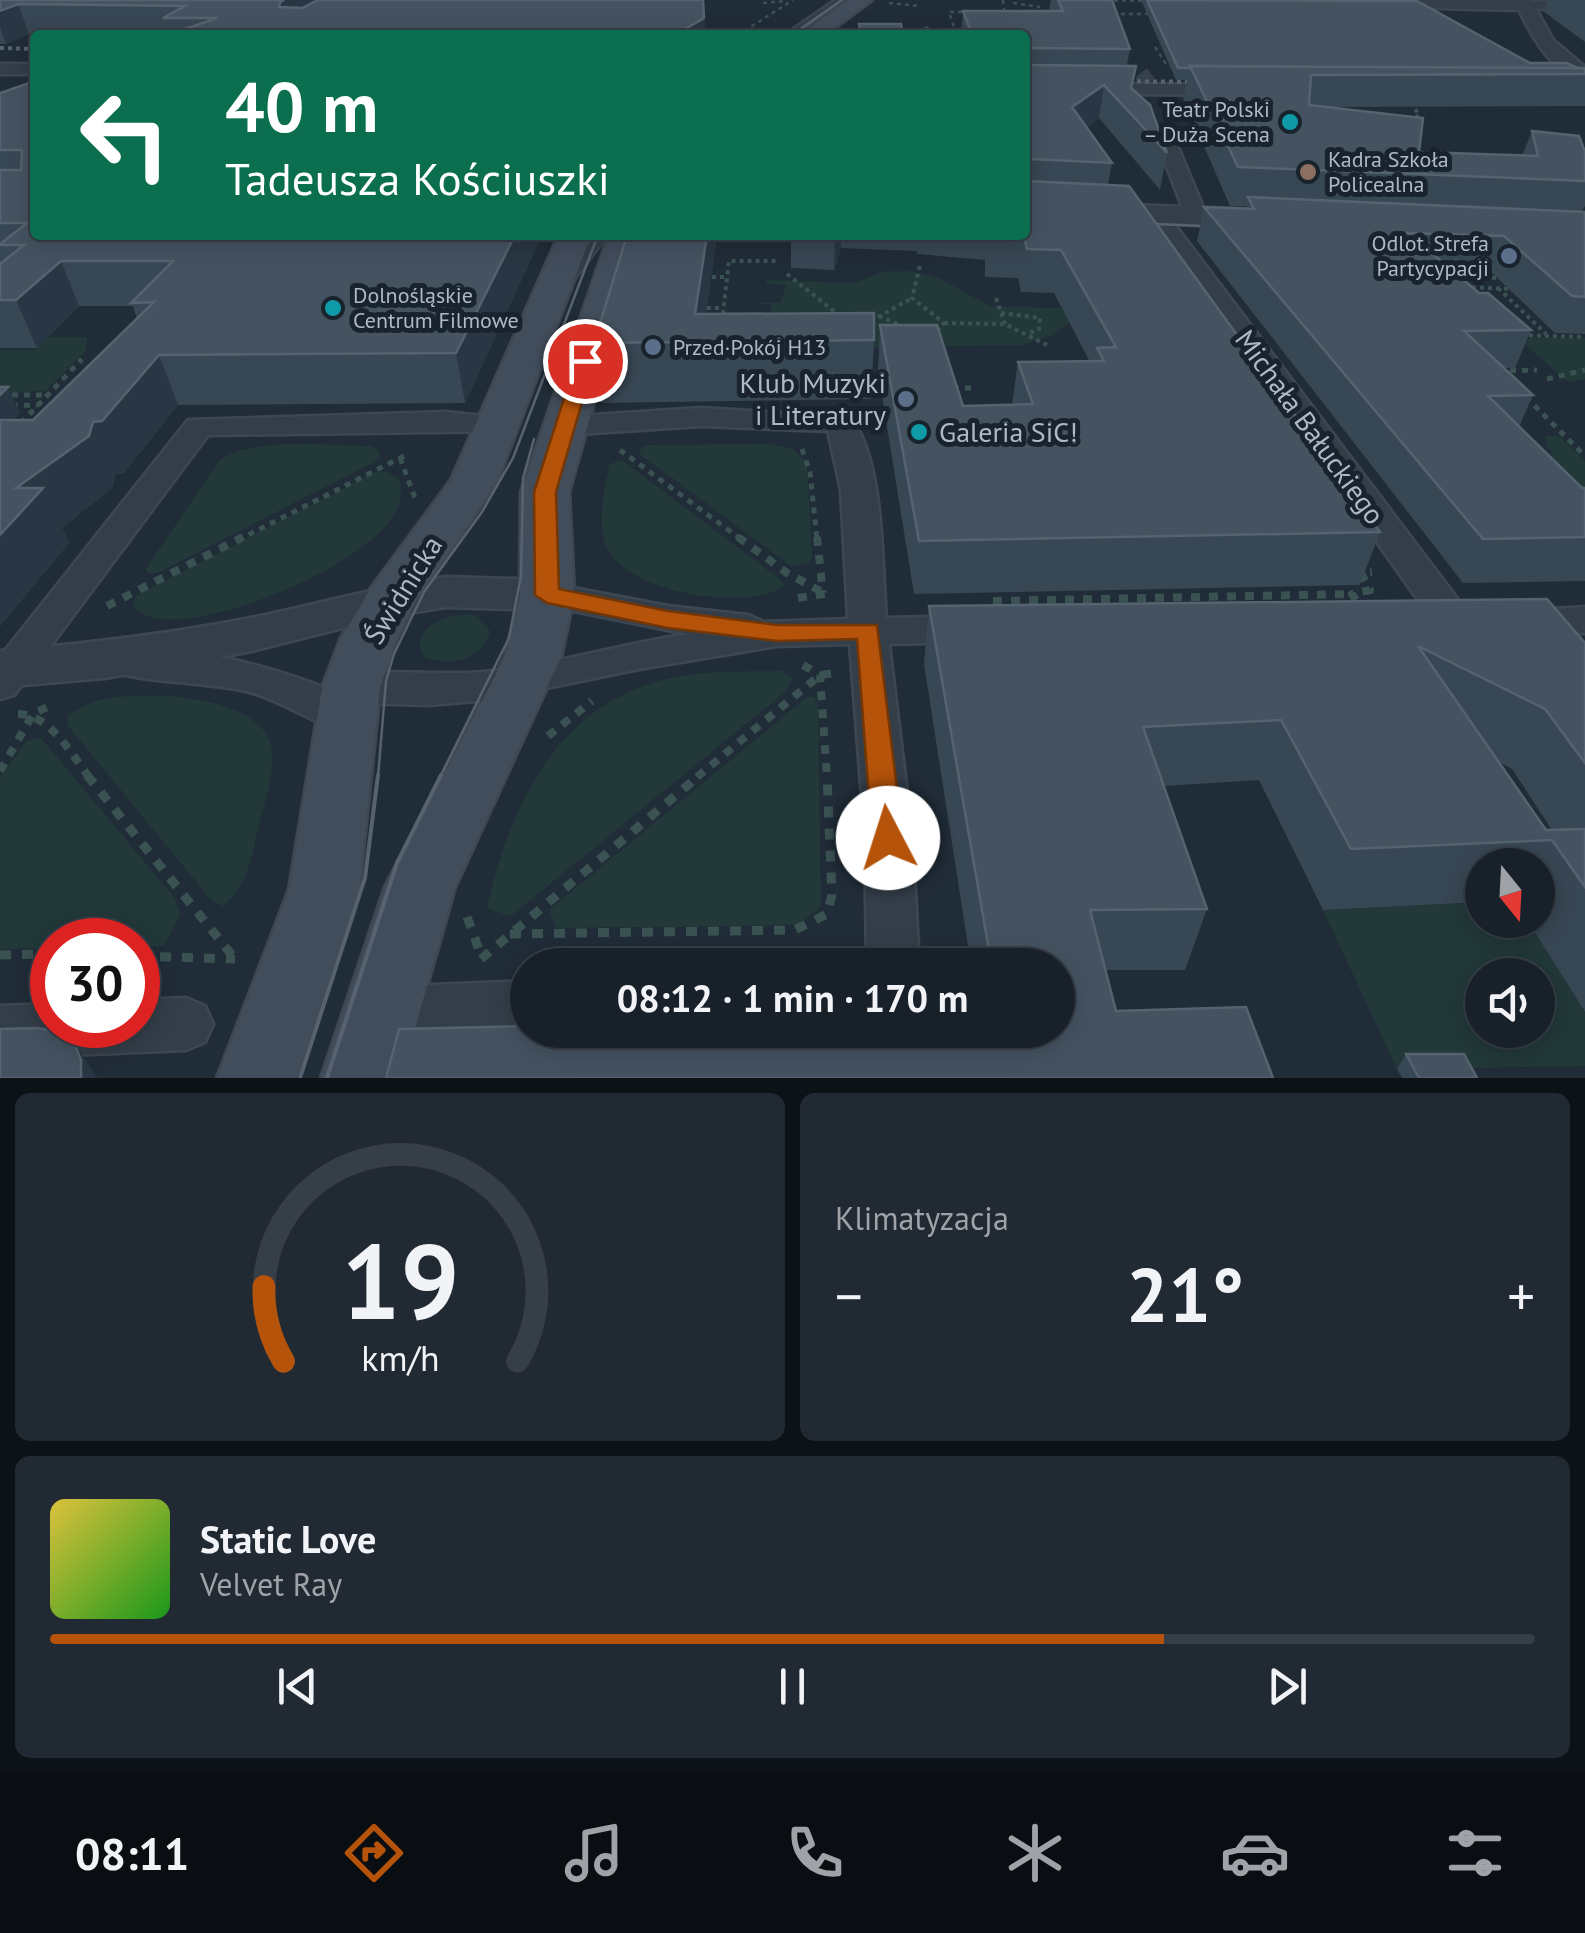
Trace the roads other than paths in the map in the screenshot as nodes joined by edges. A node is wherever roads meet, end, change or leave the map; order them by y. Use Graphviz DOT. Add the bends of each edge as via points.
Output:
graph roads {
  1 [pos="816,0"];
  2 [pos="839,0"];
  3 [pos="862,0"];
  4 [pos="1303,0"];
  5 [pos="1402,1"];
  6 [pos="1585,6"];
  7 [pos="1525,8"];
  8 [pos="775,30"];
  9 [pos="795,30"];
  10 [pos="818,30"];
  11 [pos="0,69"];
  12 [pos="30,69"];
  13 [pos="1170,71"];
  14 [pos="1552,73"];
  15 [pos="1136,78"];
  16 [pos="1580,83"];
  17 [pos="1030,88"];
  18 [pos="1239,90"];
  19 [pos="1030,209"];
  20 [pos="1196,217"];
  21 [pos="1030,224"];
  22 [pos="1168,230"];
  23 [pos="572,240"];
  24 [pos="598,240"];
  25 [pos="623,240"];
  26 [pos="547,303"];
  27 [pos="498,425"];
  28 [pos="564,426"];
  29 [pos="547,595"];
  30 [pos="390,600"];
  31 [pos="1000,615"];
  32 [pos="1569,620"];
  33 [pos="868,631"];
  34 [pos="782,632"];
  35 [pos="102,635"];
  36 [pos="1585,660"];
  37 [pos="523,681"];
  38 [pos="4,684"];
  39 [pos="349,703"];
  40 [pos="893,948"];
  41 [pos="510,1010"];
  42 [pos="186,1024"];
  43 [pos="0,1032"];
  44 [pos="372,1045"];
  45 [pos="257,1078"];
  1 -- 8 [label="main road"];
  2 -- 9 [label="lane"];
  3 -- 10 [label="main road"];
  4 -- 5 [label="street"];
  5 -- 7 [label="street"];
  6 -- 7 [label="street"];
  7 -- 16 [label="street"];
  11 -- 12 [label="street"];
  13 -- 15 [label="street"];
  14 -- 16 [label="street"];
  15 -- 17 [label="street"];
  15 -- 18 [label="street"];
  15 -- 20 [label="street" via="1137,119 1166,140"];
  19 -- 20 [label="street"];
  20 -- 22 [label="street" via="1285,228"];
  21 -- 22 [label="street"];
  22 -- 32 [label="street, Michała Bałuckiego" via="1435,622"];
  23 -- 26 [label="main road, Świdnicka"];
  24 -- 26 [label="lane"];
  25 -- 28 [label="main road"];
  26 -- 27 [label="main road, Świdnicka"];
  27 -- 30 [label="main road, Świdnicka" via="474,482"];
  27 -- 38 [label="street" via="199,426"];
  28 -- 29 [label="main road" via="545,492"];
  28 -- 33 [label="street" via="797,419 840,424 853,466"];
  29 -- 30 [label="street" via="446,592"];
  29 -- 34 [label="street" via="668,620"];
  29 -- 37 [label="main road"];
  30 -- 35 [label="street" via="252,634"];
  30 -- 39 [label="main road, Świdnicka" via="369,638"];
  31 -- 33 [label="street"];
  32 -- 36 [label="street"];
  33 -- 34 [label="street"];
  33 -- 40 [label="street"];
  34 -- 37 [label="street"];
  35 -- 38 [label="street"];
  35 -- 39 [label="street" via="328,705"];
  37 -- 39 [label="street"];
  37 -- 44 [label="main road" via="420,887"];
  39 -- 45 [label="main road, Świdnicka" via="324,890"];
  41 -- 44 [label="street"];
  42 -- 43 [label="street"];
}
